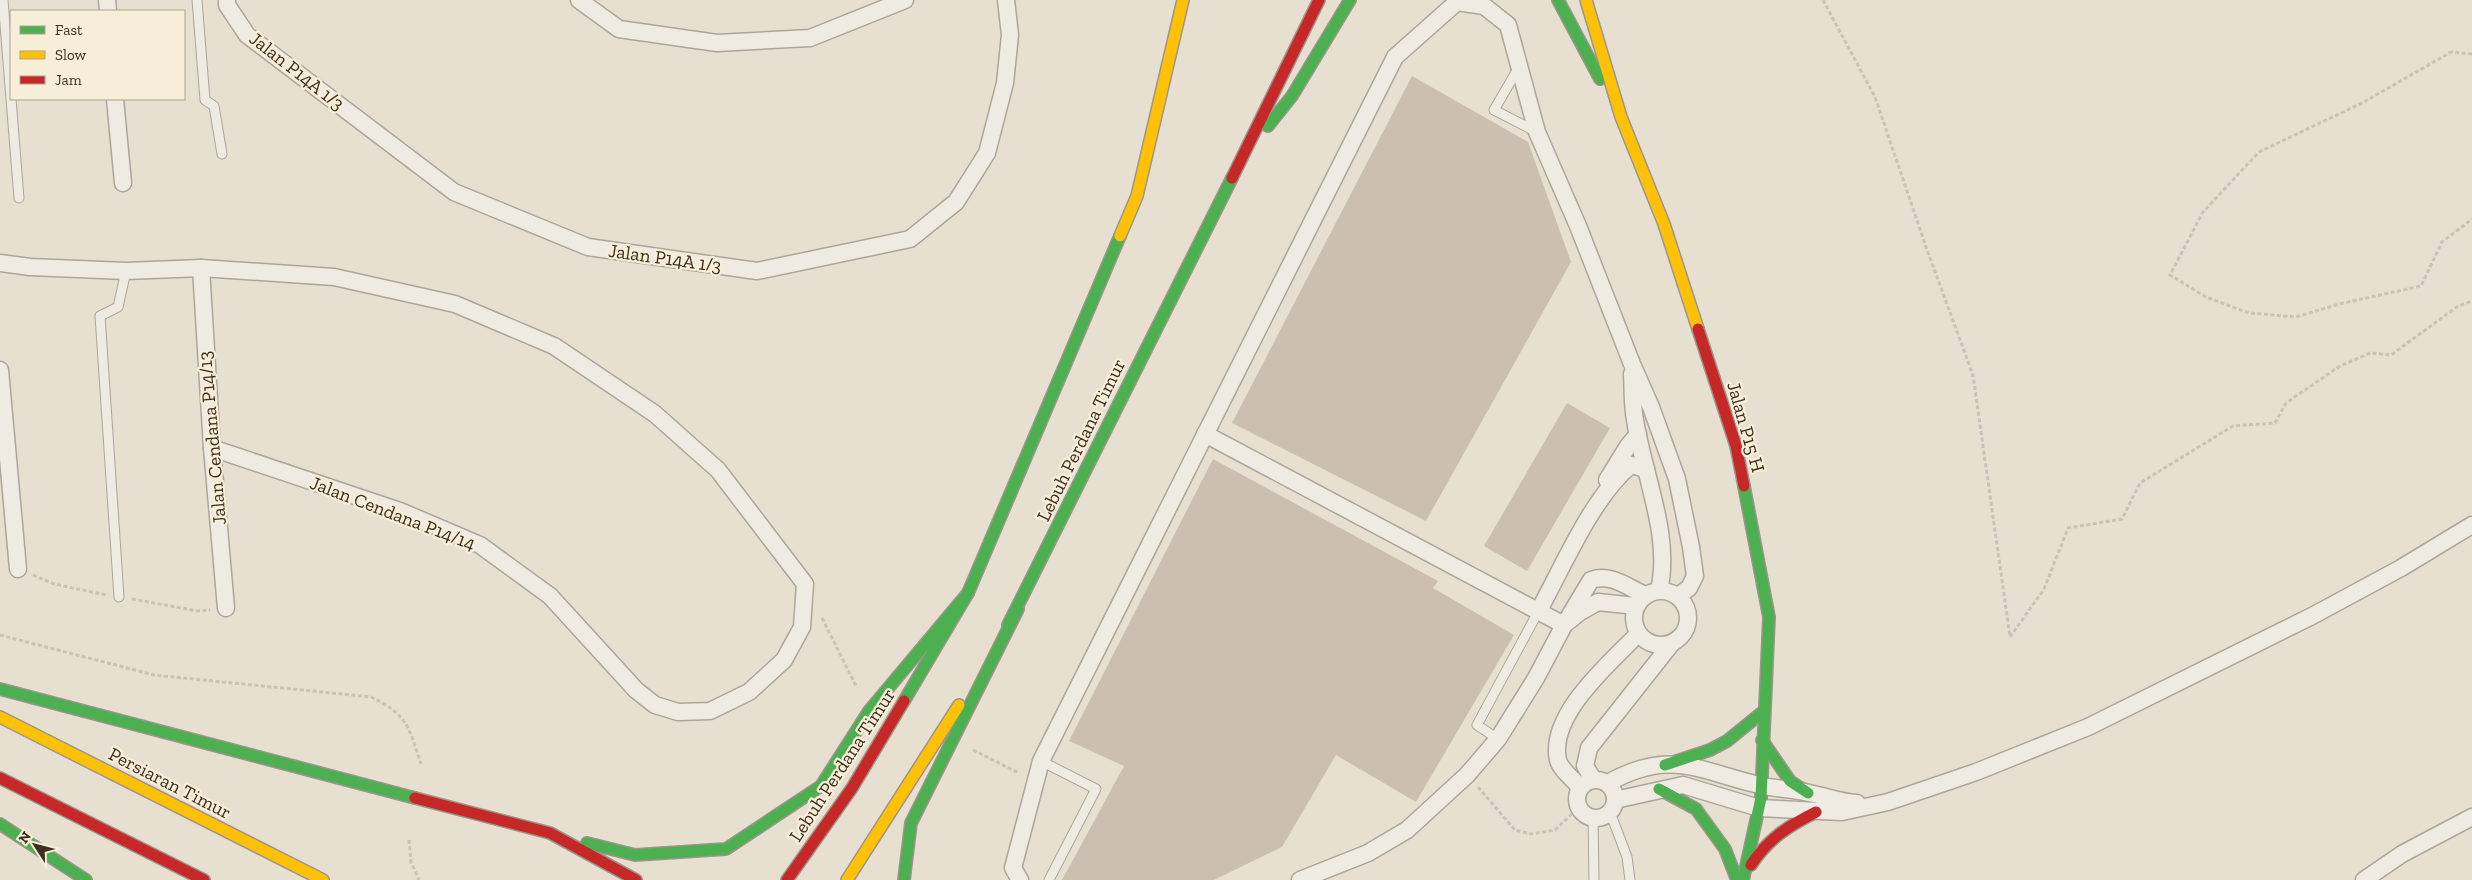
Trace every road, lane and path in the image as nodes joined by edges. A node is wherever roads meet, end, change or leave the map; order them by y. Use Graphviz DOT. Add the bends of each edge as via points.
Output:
graph roads {
  1 [pos="3,0"];
  2 [pos="197,0"];
  3 [pos="227,0"];
  4 [pos="579,0"];
  5 [pos="905,0"];
  6 [pos="1006,0"];
  7 [pos="1183,0"];
  8 [pos="1318,0"];
  9 [pos="1350,0"];
  10 [pos="1558,0"];
  11 [pos="1586,0"];
  12 [pos="1823,0"];
  13 [pos="2472,54"];
  14 [pos="1519,67"];
  15 [pos="10,87"];
  16 [pos="11,100"];
  17 [pos="115,100"];
  18 [pos="1621,118"];
  19 [pos="1537,132"];
  20 [pos="222,154"];
  21 [pos="1241,161"];
  22 [pos="123,183"];
  23 [pos="19,198"];
  24 [pos="2472,218"];
  25 [pos="0,263"];
  26 [pos="201,268"];
  27 [pos="126,271"];
  28 [pos="2472,301"];
  29 [pos="1632,364"];
  30 [pos="0,370"];
  31 [pos="1205,434"];
  32 [pos="1638,434"];
  33 [pos="212,448"];
  34 [pos="5,458"];
  35 [pos="1646,468"];
  36 [pos="1602,497"];
  37 [pos="2472,526"];
  38 [pos="18,569"];
  39 [pos="805,584"];
  40 [pos="968,593"];
  41 [pos="1678,596"];
  42 [pos="119,597"];
  43 [pos="1647,597"];
  44 [pos="226,608"];
  45 [pos="1018,609"];
  46 [pos="1538,612"];
  47 [pos="1564,625"];
  48 [pos="1638,634"];
  49 [pos="0,635"];
  50 [pos="1672,643"];
  51 [pos="0,689"];
  52 [pos="869,711"];
  53 [pos="1764,711"];
  54 [pos="0,717"];
  55 [pos="1498,739"];
  56 [pos="952,740"];
  57 [pos="1762,740"];
  58 [pos="1041,761"];
  59 [pos="421,764"];
  60 [pos="1666,765"];
  61 [pos="1022,775"];
  62 [pos="1466,775"];
  63 [pos="0,778"];
  64 [pos="1594,783"];
  65 [pos="1762,786"];
  66 [pos="1658,789"];
  67 [pos="1808,793"];
  68 [pos="1877,804"];
  69 [pos="1613,806"];
  70 [pos="1578,808"];
  71 [pos="1759,808"];
  72 [pos="1816,812"];
  73 [pos="2472,817"];
  74 [pos="1593,818"];
  75 [pos="0,824"];
  76 [pos="550,833"];
  77 [pos="409,840"];
  78 [pos="1742,879"];
  79 [pos="86,880"];
  80 [pos="204,880"];
  81 [pos="323,880"];
  82 [pos="419,880"];
  83 [pos="636,880"];
  84 [pos="787,880"];
  85 [pos="847,880"];
  86 [pos="904,880"];
  87 [pos="1020,880"];
  88 [pos="1049,880"];
  89 [pos="1300,880"];
  90 [pos="1594,880"];
  91 [pos="1630,880"];
  92 [pos="2364,880"];
  1 -- 15 [label="lane"];
  2 -- 20 [label="lane" via="206,100 214,106"];
  3 -- 6 [label="street, Jalan P14A 1/3" via="247,35 454,192 588,247 757,271 910,240 956,202 987,153 1005,83 1010,35"];
  4 -- 5 [label="street" via="619,30 717,43 810,38"];
  7 -- 40 [label="main road, Lebuh Perdana Timur" via="1137,196"];
  8 -- 21 [label="main road, Lebuh Perdana Timur"];
  9 -- 21 [label="main road" via="1292,96"];
  10 -- 18 [label="main road"];
  11 -- 18 [label="main road, Jalan P15 H"];
  12 -- 28 [label="path" via="1875,97 1973,375 2010,637 2044,589 2068,528 2122,519 2140,483 2233,426 2275,423 2286,403 2340,366 2370,353 2391,355 2458,306"];
  13 -- 24 [label="path" via="2451,52 2364,102 2259,152 2203,212 2170,275 2206,297 2248,313 2296,317 2421,286 2442,242"];
  14 -- 19 [label="street"];
  14 -- 19 [label="lane" via="1494,110"];
  14 -- 31 [label="street" via="1508,25 1484,6 1457,2 1395,57"];
  16 -- 23 [label="lane"];
  17 -- 22 [label="street"];
  18 -- 53 [label="main road, Jalan P15 H" via="1664,224 1736,446 1769,617"];
  19 -- 29 [label="street"];
  21 -- 45 [label="main road, Lebuh Perdana Timur" via="1162,313"];
  25 -- 27 [label="street"];
  26 -- 27 [label="street"];
  26 -- 33 [label="street, Jalan Cendana P14/13"];
  26 -- 39 [label="street" via="334,277 455,304 554,346 655,414 718,470"];
  27 -- 42 [label="lane" via="118,307 100,316"];
  29 -- 32 [label="street" via="1634,420"];
  29 -- 41 [label="street" via="1677,480 1691,547 1695,576 1689,588"];
  30 -- 34 [label="street"];
  31 -- 46 [label="street"];
  31 -- 58 [label="street"];
  32 -- 35 [label="street"];
  32 -- 36 [label="street" via="1609,474"];
  33 -- 39 [label="street, Jalan Cendana P14/14" via="400,512 480,545 550,596 636,690 655,706 678,712 710,711 748,692 784,660 802,627"];
  33 -- 44 [label="street, Jalan Cendana P14/13"];
  34 -- 38 [label="street"];
  35 -- 36 [label="street" via="1631,465"];
  35 -- 43 [label="street" via="1661,546 1662,578"];
  36 -- 46 [label="street"];
  37 -- 68 [label="street" via="2312,616 2088,727 1976,772"];
  39 -- 52 [label="path"];
  40 -- 52 [label="main road"];
  40 -- 84 [label="main road, Lebuh Perdana Timur" via="852,788"];
  41 -- 43 [label="street"];
  41 -- 50 [label="street" via="1688,611 1688,621 1680,638"];
  43 -- 47 [label="street" via="1598,602"];
  43 -- 47 [label="street" via="1602,576 1591,580"];
  43 -- 48 [label="street" via="1634,625"];
  45 -- 56 [label="main road"];
  45 -- 85 [label="main road, Lebuh Perdana Timur"];
  46 -- 47 [label="street"];
  46 -- 55 [label="lane" via="1477,725"];
  47 -- 55 [label="street"];
  48 -- 50 [label="street" via="1654,644"];
  48 -- 64 [label="street" via="1576,701 1556,738 1558,762"];
  49 -- 59 [label="path" via="154,675 371,696 395,709 409,727"];
  50 -- 64 [label="street" via="1589,748 1585,766"];
  51 -- 76 [label="main road"];
  52 -- 76 [label="main road" via="821,786 726,849 635,855"];
  53 -- 57 [label="main road, Jalan P15 H"];
  53 -- 60 [label="main road" via="1727,741"];
  54 -- 81 [label="main road, Persiaran Timur"];
  55 -- 62 [label="street"];
  56 -- 61 [label="path"];
  56 -- 86 [label="main road" via="911,823"];
  57 -- 65 [label="main road, Jalan P15 H"];
  57 -- 67 [label="main road" via="1790,781"];
  58 -- 87 [label="street" via="1013,868"];
  58 -- 88 [label="lane" via="1096,789"];
  60 -- 64 [label="street" via="1653,765"];
  60 -- 65 [label="street" via="1709,769"];
  62 -- 70 [label="path" via="1515,830 1531,834 1555,830"];
  62 -- 89 [label="street" via="1407,830 1368,852"];
  63 -- 80 [label="main road"];
  64 -- 69 [label="street" via="1614,794"];
  64 -- 70 [label="street" via="1576,797"];
  65 -- 67 [label="street"];
  65 -- 71 [label="main road, Jalan P15 H"];
  66 -- 69 [label="street"];
  66 -- 71 [label="street" via="1683,785"];
  66 -- 78 [label="main road" via="1696,809"];
  67 -- 68 [label="street" via="1844,802"];
  68 -- 72 [label="street" via="1842,812"];
  69 -- 74 [label="street" via="1600,818"];
  69 -- 91 [label="lane"];
  70 -- 74 [label="street"];
  71 -- 72 [label="street"];
  71 -- 78 [label="main road, Jalan P15 H"];
  72 -- 78 [label="main road" via="1776,832 1763,845"];
  73 -- 92 [label="street" via="2402,854"];
  74 -- 90 [label="lane"];
  75 -- 79 [label="main road"];
  76 -- 83 [label="main road"];
  77 -- 82 [label="path"];
}
